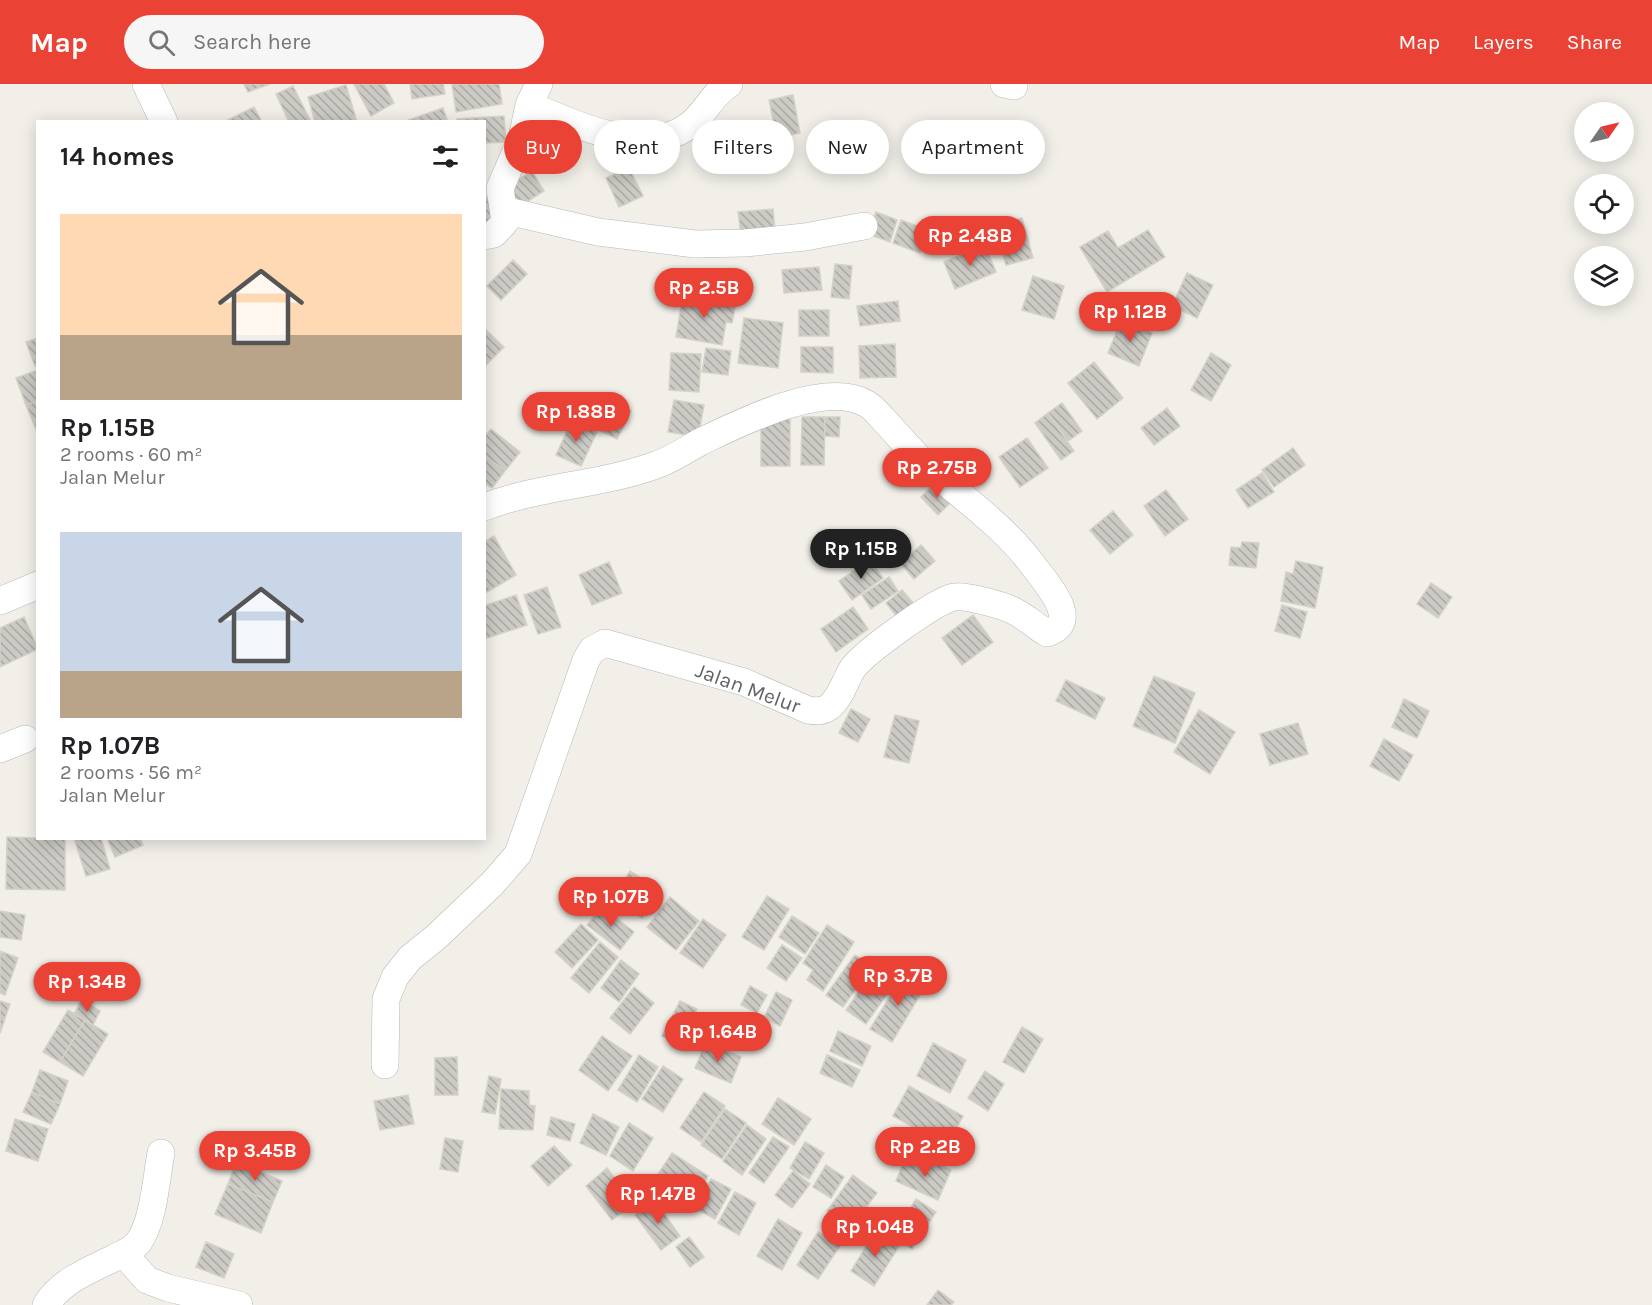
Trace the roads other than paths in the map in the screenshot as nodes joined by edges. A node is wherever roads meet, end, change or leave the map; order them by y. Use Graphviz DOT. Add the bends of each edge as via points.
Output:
graph roads {
  1 [pos="146,84"];
  2 [pos="729,84"];
  3 [pos="534,94"];
  4 [pos="163,120"];
  5 [pos="502,210"];
  6 [pos="864,226"];
  7 [pos="486,236"];
  8 [pos="486,506"];
  9 [pos="36,586"];
  10 [pos="0,601"];
  11 [pos="25,740"];
  12 [pos="0,749"];
  13 [pos="385,1065"];
  14 [pos="161,1153"];
  15 [pos="124,1254"];
  16 [pos="46,1305"];
  17 [pos="239,1305"];
  1 -- 4 [label="street"];
  2 -- 3 [label="street" via="687,127 660,139 624,138 586,128"];
  3 -- 5 [label="street" via="522,138 500,188"];
  5 -- 6 [label="street" via="598,232 694,244 805,237"];
  5 -- 7 [label="street" via="505,222 494,234"];
  8 -- 13 [label="street, Jalan Melur" via="510,497 657,465 763,413 804,400 852,397 868,404 916,455 1025,554 1063,613 1060,624 1047,633 1011,609 955,597 937,604 866,654 853,668 834,704 818,711 744,682 605,643 598,645 586,660 518,854 395,977 386,999"];
  9 -- 10 [label="street"];
  11 -- 12 [label="street"];
  14 -- 15 [label="street" via="144,1233 136,1246"];
  15 -- 16 [label="street" via="64,1283"];
  15 -- 17 [label="street" via="147,1280"];
}
